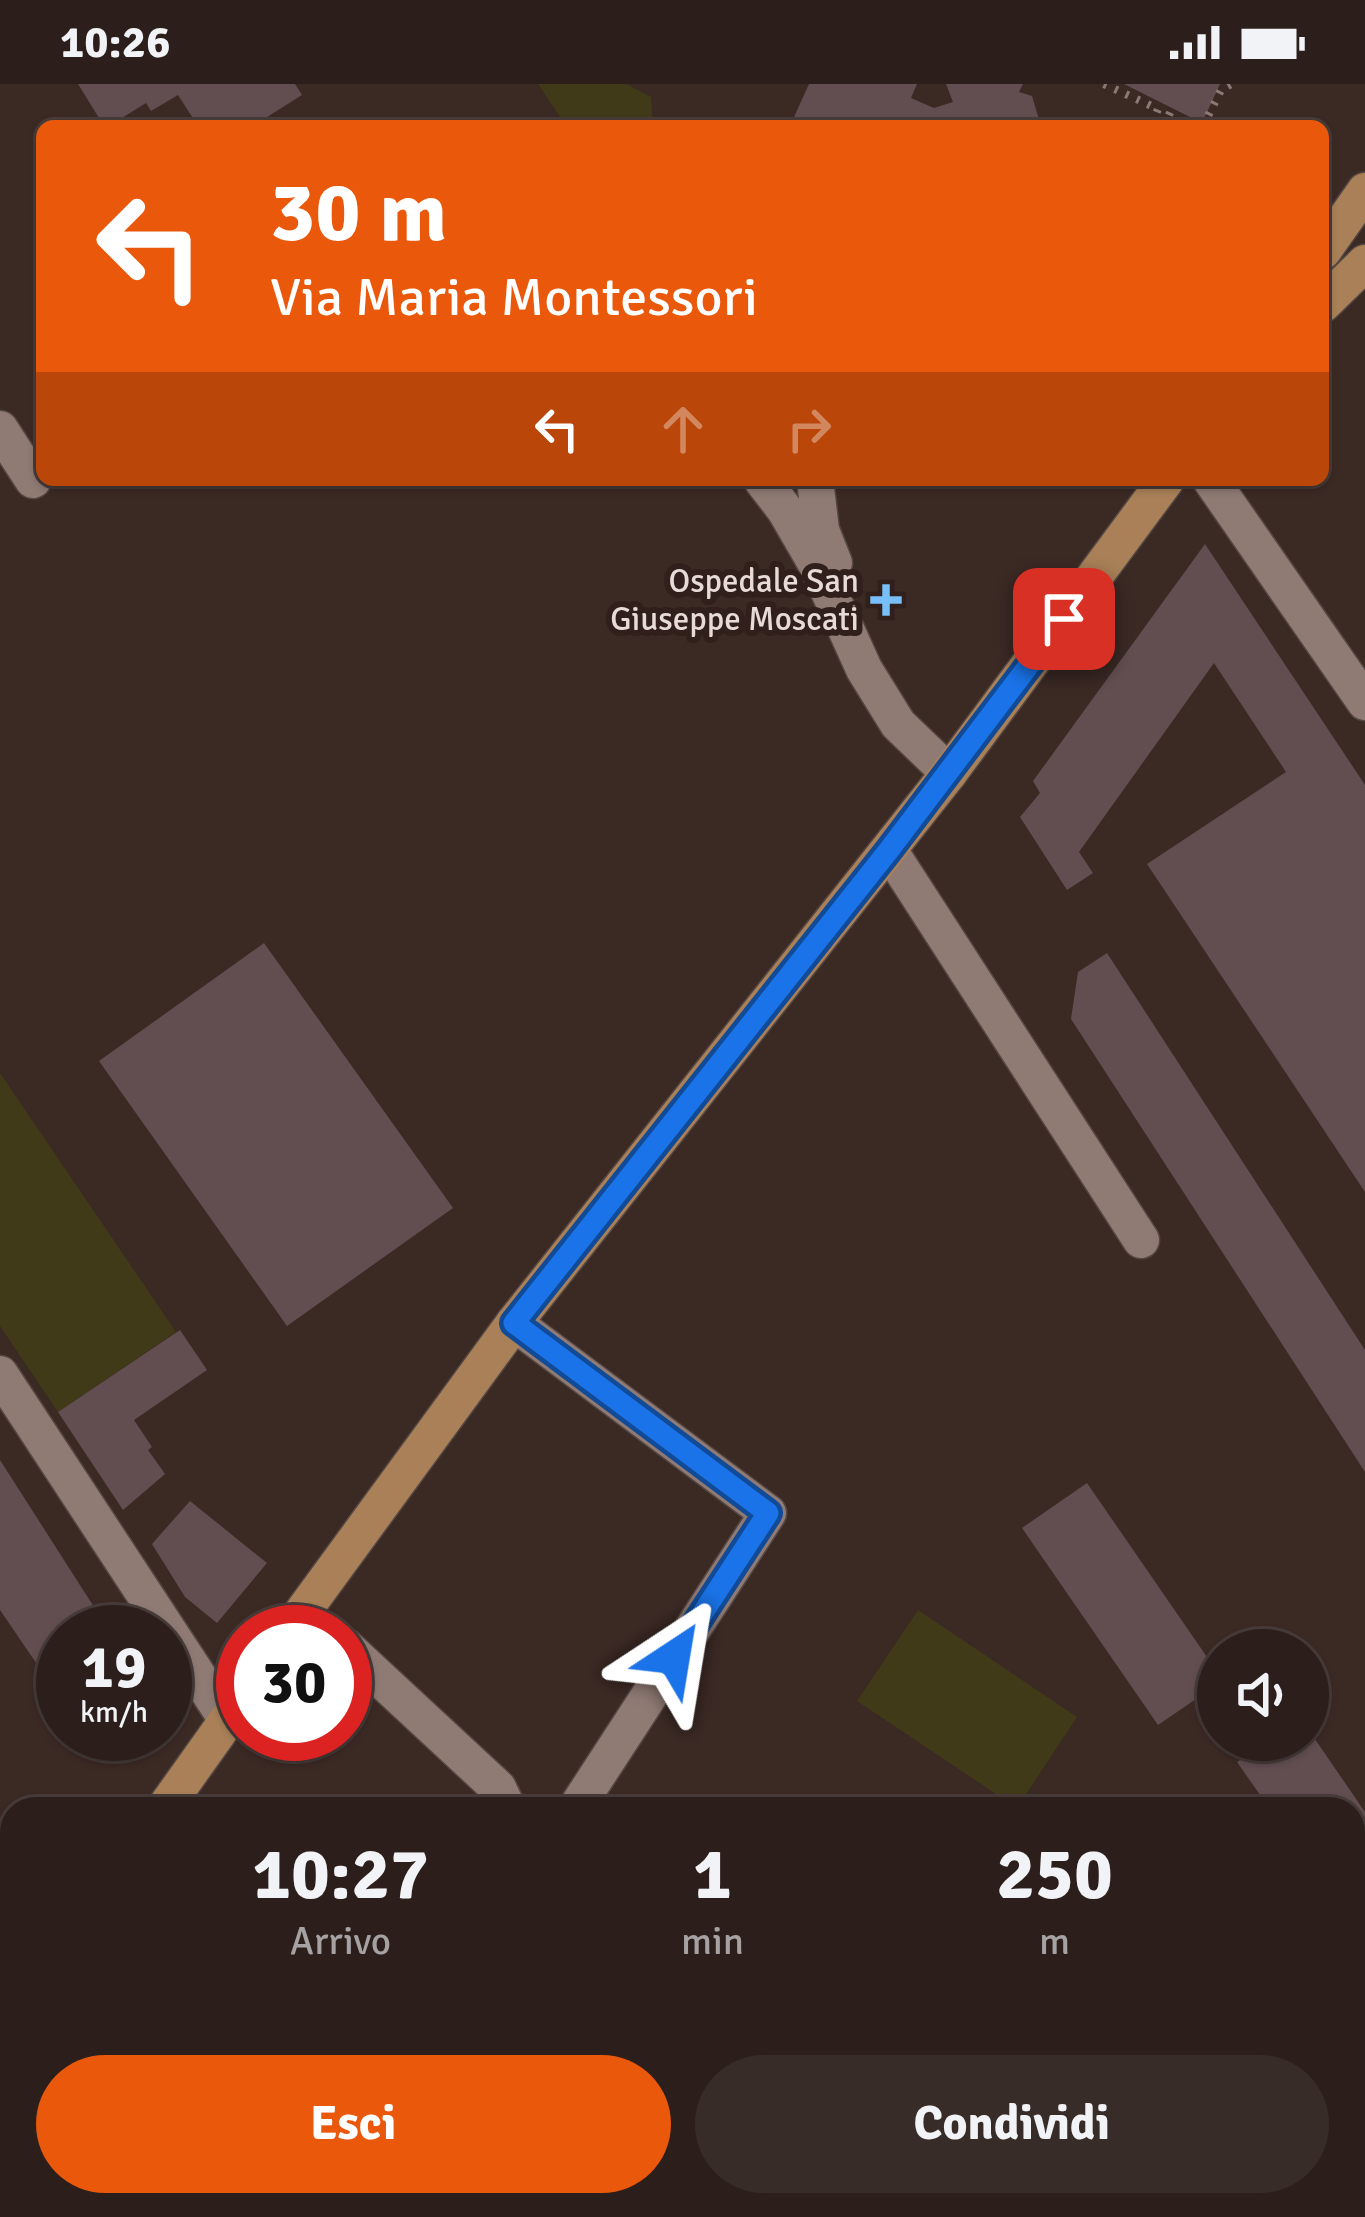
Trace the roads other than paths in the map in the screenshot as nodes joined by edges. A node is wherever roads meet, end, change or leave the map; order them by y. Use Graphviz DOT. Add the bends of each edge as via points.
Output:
graph roads {
  1 [pos="1365,191"];
  2 [pos="1329,242"];
  3 [pos="1365,263"];
  4 [pos="1329,298"];
  5 [pos="0,429"];
  6 [pos="33,480"];
  7 [pos="766,486"];
  8 [pos="816,486"];
  9 [pos="1162,486"];
  10 [pos="1215,486"];
  11 [pos="1365,702"];
  12 [pos="898,724"];
  13 [pos="949,773"];
  14 [pos="889,850"];
  15 [pos="1141,1240"];
  16 [pos="514,1323"];
  17 [pos="0,1374"];
  18 [pos="320,1605"];
  19 [pos="372,1671"];
  20 [pos="216,1682"];
  21 [pos="216,1736"];
  22 [pos="173,1797"];
  23 [pos="502,1797"];
  24 [pos="583,1797"];
  1 -- 2 [label="main road"];
  3 -- 4 [label="main road"];
  5 -- 6 [label="street"];
  7 -- 12 [label="street"];
  8 -- 12 [label="street" via="820,530"];
  9 -- 13 [label="main road"];
  10 -- 11 [label="street"];
  12 -- 13 [label="street"];
  13 -- 14 [label="main road"];
  14 -- 15 [label="street"];
  14 -- 16 [label="main road"];
  16 -- 18 [label="main road"];
  16 -- 24 [label="street" via="768,1513"];
  17 -- 20 [label="street"];
  19 -- 23 [label="street"];
  21 -- 22 [label="main road"];
}
